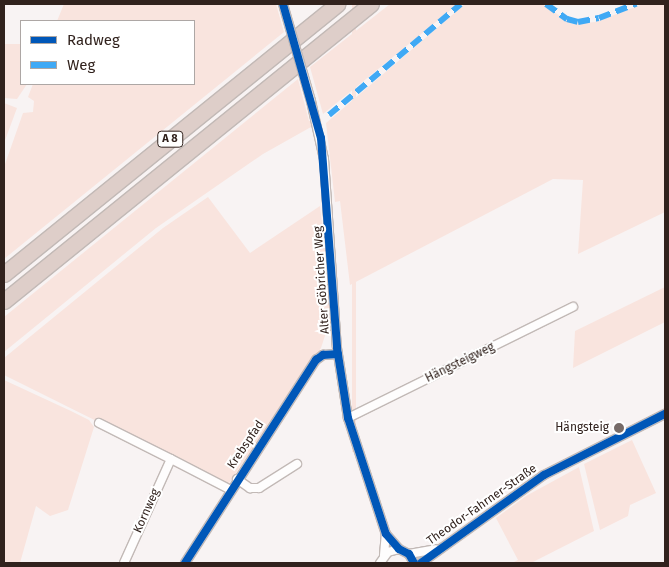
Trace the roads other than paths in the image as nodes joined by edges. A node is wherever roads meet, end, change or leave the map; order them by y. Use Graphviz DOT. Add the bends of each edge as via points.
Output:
graph roads {
  1 [pos="283,4"];
  2 [pos="337,4"];
  3 [pos="371,4"];
  4 [pos="4,274"];
  5 [pos="4,301"];
  6 [pos="572,307"];
  7 [pos="338,354"];
  8 [pos="665,414"];
  9 [pos="348,418"];
  10 [pos="99,423"];
  11 [pos="171,460"];
  12 [pos="297,464"];
  13 [pos="237,479"];
  14 [pos="231,490"];
  15 [pos="386,534"];
  16 [pos="399,549"];
  17 [pos="436,549"];
  18 [pos="409,554"];
  19 [pos="384,555"];
  20 [pos="124,563"];
  21 [pos="186,563"];
  22 [pos="380,563"];
  23 [pos="414,563"];
  24 [pos="421,563"];
  1 -- 7 [label="street, Alter Göbricher Weg, bridge" via="324,159"];
  2 -- 4 [label="highway, A 8"];
  3 -- 5 [label="highway, A 8"];
  6 -- 9 [label="street, Hängsteigweg"];
  7 -- 9 [label="street, Alter Göbricher Weg"];
  7 -- 13 [label="street, Krebspfad" via="323,355 316,360"];
  8 -- 17 [label="street, Theodor-Fahrner-Straße" via="544,475"];
  9 -- 15 [label="street, Alter Göbricher Weg"];
  10 -- 11 [label="street"];
  11 -- 14 [label="street"];
  11 -- 20 [label="street, Kornweg"];
  12 -- 13 [label="street, Krebspfad" via="259,488 250,488"];
  13 -- 14 [label="street, Krebspfad"];
  14 -- 21 [label="street, Krebspfad"];
  15 -- 16 [label="street, Alter Göbricher Weg"];
  15 -- 19 [label="street, Alter Göbricher Weg"];
  16 -- 18 [label="street"];
  16 -- 19 [label="street"];
  17 -- 18 [label="street, Theodor-Fahrner-Straße"];
  17 -- 24 [label="street, Theodor-Fahrner-Straße"];
  18 -- 23 [label="street"];
  19 -- 22 [label="street"];
}
